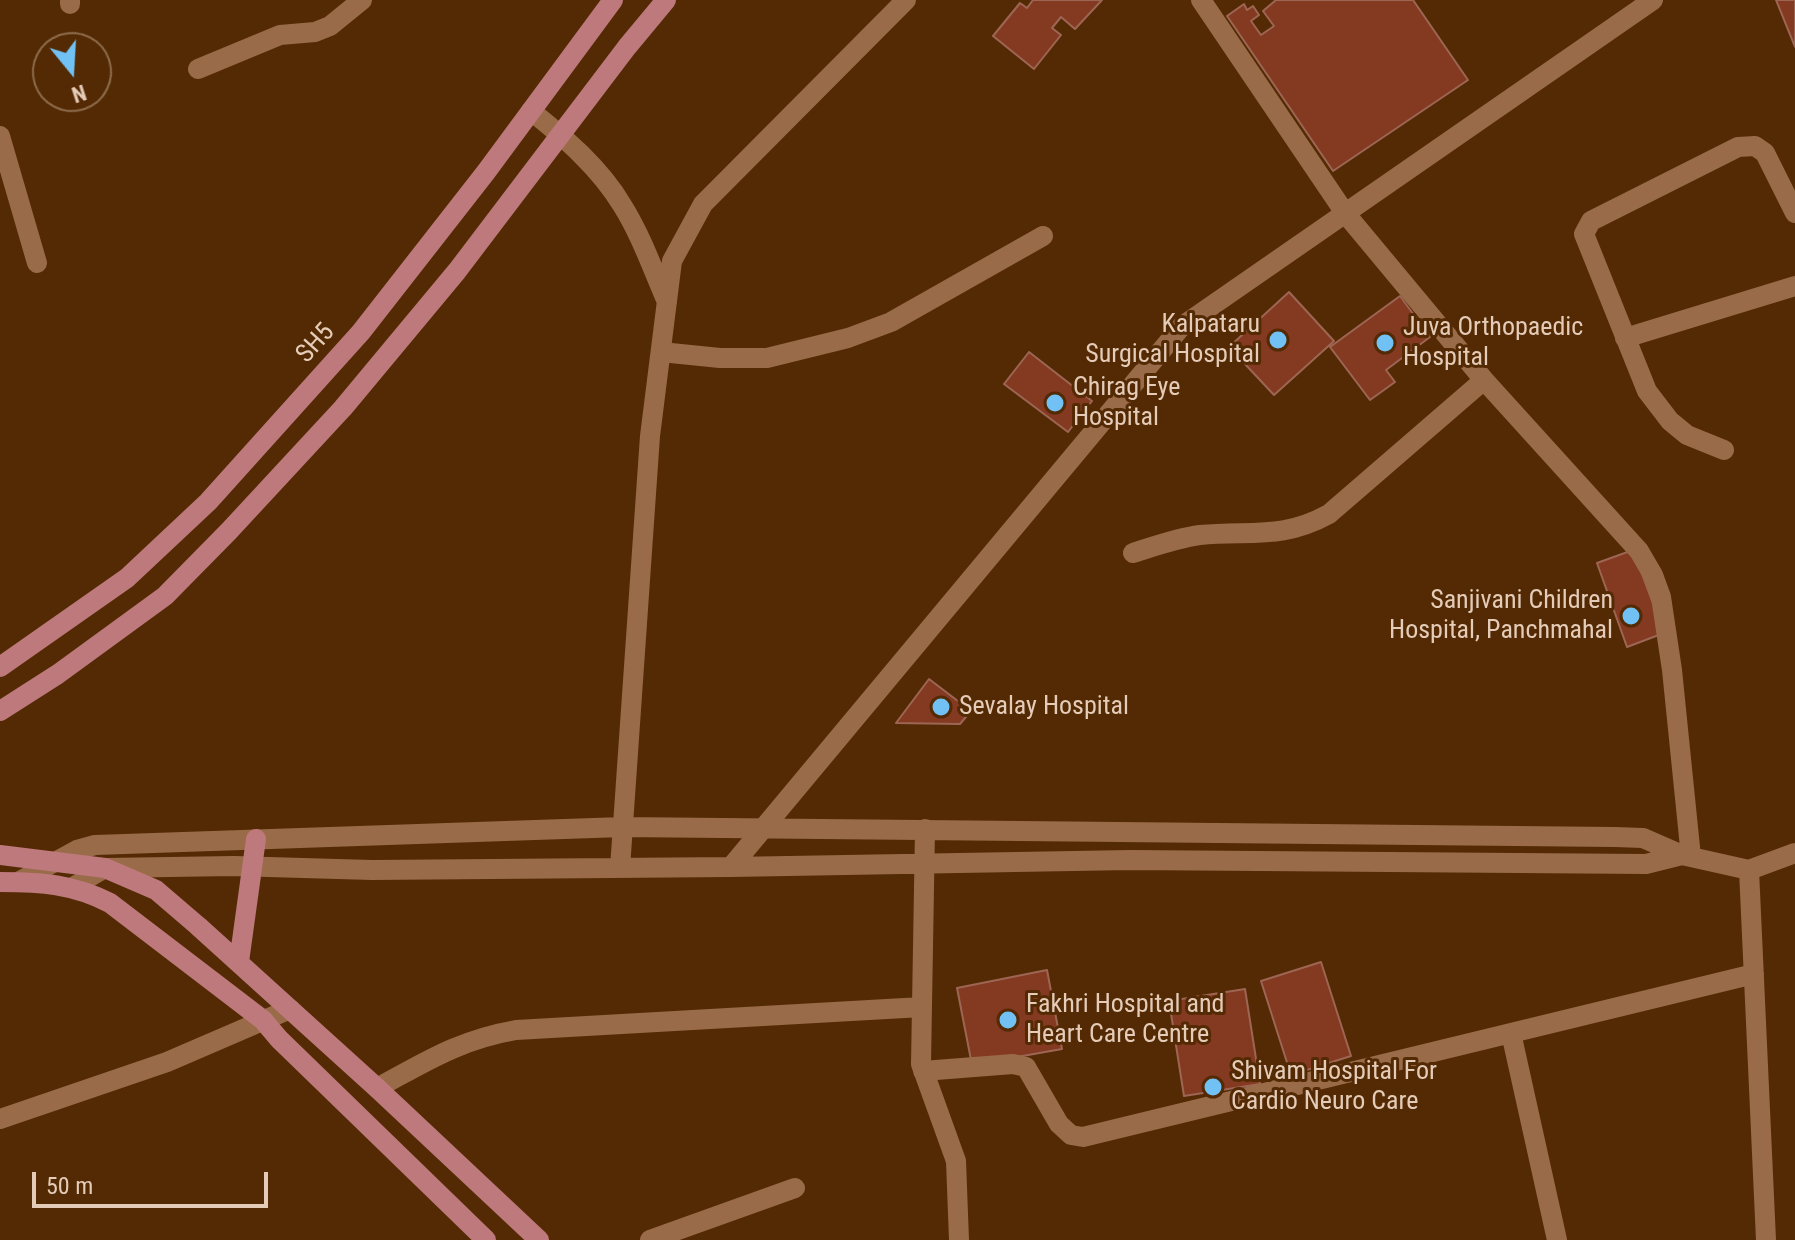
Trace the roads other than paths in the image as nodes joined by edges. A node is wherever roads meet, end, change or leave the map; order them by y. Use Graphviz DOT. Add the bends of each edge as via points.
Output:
graph roads {
  1 [pos="362,0"];
  2 [pos="613,0"];
  3 [pos="666,0"];
  4 [pos="1201,0"];
  5 [pos="1653,0"];
  6 [pos="899,2"];
  7 [pos="198,69"];
  8 [pos="531,111"];
  9 [pos="561,134"];
  10 [pos="0,136"];
  11 [pos="1345,213"];
  12 [pos="1795,213"];
  13 [pos="1043,236"];
  14 [pos="37,263"];
  15 [pos="1795,286"];
  16 [pos="667,302"];
  17 [pos="1625,338"];
  18 [pos="661,352"];
  19 [pos="1484,380"];
  20 [pos="1724,450"];
  21 [pos="1133,553"];
  22 [pos="0,667"];
  23 [pos="0,711"];
  24 [pos="765,826"];
  25 [pos="623,827"];
  26 [pos="925,829"];
  27 [pos="1263,832"];
  28 [pos="256,839"];
  29 [pos="1795,853"];
  30 [pos="0,855"];
  31 [pos="1686,856"];
  32 [pos="54,861"];
  33 [pos="1262,861"];
  34 [pos="925,864"];
  35 [pos="254,866"];
  36 [pos="731,867"];
  37 [pos="105,868"];
  38 [pos="620,868"];
  39 [pos="1749,870"];
  40 [pos="9,882"];
  41 [pos="73,887"];
  42 [pos="239,962"];
  43 [pos="1754,974"];
  44 [pos="922,1007"];
  45 [pos="290,1009"];
  46 [pos="263,1020"];
  47 [pos="1511,1033"];
  48 [pos="923,1071"];
  49 [pos="377,1088"];
  50 [pos="0,1119"];
  51 [pos="795,1188"];
  52 [pos="1760,1237"];
  53 [pos="485,1240"];
  54 [pos="539,1240"];
  55 [pos="650,1240"];
  56 [pos="959,1240"];
  57 [pos="1557,1240"];
  1 -- 7 [label="street" via="330,26 280,35"];
  2 -- 8 [label="main road, SH5 / SH5"];
  3 -- 9 [label="main road"];
  4 -- 11 [label="street"];
  5 -- 11 [label="street"];
  6 -- 16 [label="street" via="703,204 672,261"];
  8 -- 9 [label="street"];
  8 -- 22 [label="main road, SH5 / SH5" via="361,332 208,502 127,578"];
  9 -- 16 [label="street" via="622,205"];
  9 -- 23 [label="main road" via="343,408 229,531 165,596"];
  10 -- 14 [label="street"];
  11 -- 19 [label="street"];
  11 -- 24 [label="street" via="1181,327"];
  12 -- 17 [label="street" via="1765,153 1755,146 1738,147 1591,221 1584,234"];
  13 -- 18 [label="street" via="891,322 848,338 767,358"];
  15 -- 17 [label="street"];
  16 -- 18 [label="street"];
  17 -- 20 [label="street" via="1647,391 1670,421 1687,435"];
  18 -- 25 [label="street" via="650,436"];
  19 -- 21 [label="street" via="1329,514 1308,526 1286,532 1201,535"];
  19 -- 31 [label="street" via="1639,551 1653,575 1672,670"];
  24 -- 25 [label="street"];
  24 -- 26 [label="street"];
  24 -- 36 [label="street"];
  25 -- 28 [label="street"];
  25 -- 38 [label="street"];
  26 -- 27 [label="street"];
  26 -- 34 [label="street"];
  27 -- 31 [label="street" via="1643,838"];
  27 -- 33 [label="street"];
  28 -- 32 [label="street" via="95,845"];
  28 -- 35 [label="main road"];
  29 -- 39 [label="street"];
  30 -- 32 [label="main road"];
  31 -- 33 [label="street" via="1646,864"];
  31 -- 39 [label="street"];
  32 -- 37 [label="main road"];
  32 -- 40 [label="street"];
  33 -- 34 [label="street"];
  34 -- 36 [label="street"];
  34 -- 44 [label="street"];
  35 -- 37 [label="street"];
  35 -- 38 [label="street"];
  35 -- 42 [label="main road"];
  36 -- 38 [label="street"];
  37 -- 41 [label="street"];
  37 -- 42 [label="main road" via="156,890"];
  39 -- 43 [label="street"];
  40 -- 41 [label="main road"];
  41 -- 46 [label="main road" via="110,903"];
  42 -- 45 [label="main road"];
  43 -- 47 [label="street"];
  43 -- 52 [label="street"];
  44 -- 48 [label="street"];
  44 -- 49 [label="street" via="516,1030 454,1046"];
  45 -- 46 [label="street"];
  45 -- 49 [label="main road"];
  46 -- 50 [label="street" via="167,1062"];
  46 -- 53 [label="main road"];
  47 -- 48 [label="street" via="1083,1137 1059,1124 1026,1067"];
  47 -- 57 [label="street"];
  48 -- 56 [label="street" via="956,1161"];
  49 -- 54 [label="main road"];
  51 -- 55 [label="street"];
}
